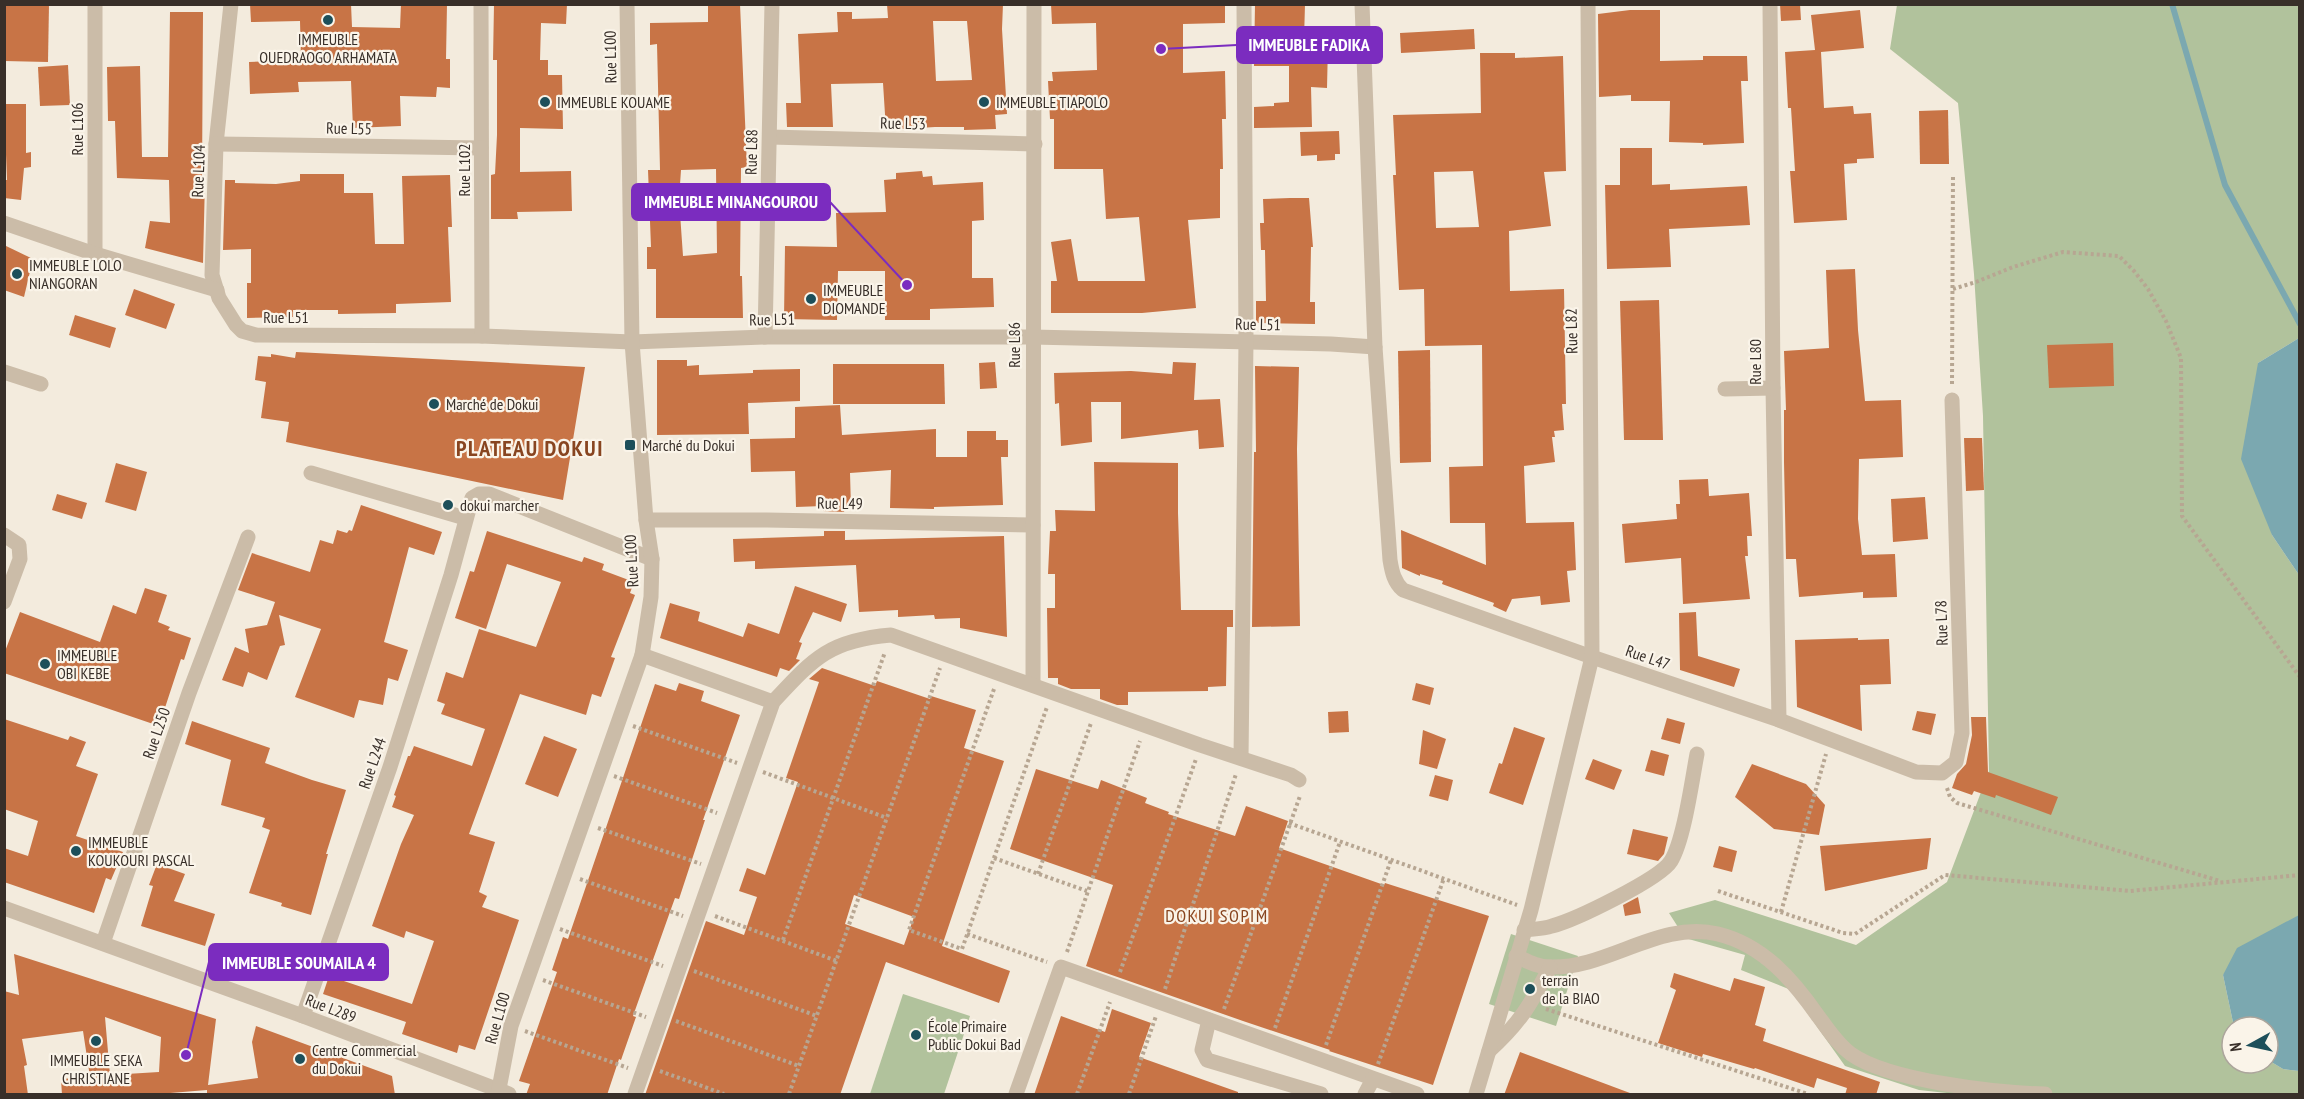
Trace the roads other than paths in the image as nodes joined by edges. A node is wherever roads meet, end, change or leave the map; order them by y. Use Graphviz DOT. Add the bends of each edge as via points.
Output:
graph roads {
  1 [pos="94,4"];
  2 [pos="231,4"];
  3 [pos="481,4"];
  4 [pos="627,4"];
  5 [pos="772,4"];
  6 [pos="1034,4"];
  7 [pos="1244,4"];
  8 [pos="1362,4"];
  9 [pos="1587,4"];
  10 [pos="1770,4"];
  11 [pos="770,137"];
  12 [pos="216,144"];
  13 [pos="1035,144"];
  14 [pos="482,148"];
  15 [pos="4,223"];
  16 [pos="95,254"];
  17 [pos="217,290"];
  18 [pos="242,331"];
  19 [pos="482,336"];
  20 [pos="765,337"];
  21 [pos="1032,337"];
  22 [pos="1246,341"];
  23 [pos="632,342"];
  24 [pos="1375,347"];
  25 [pos="4,372"];
  26 [pos="42,384"];
  27 [pos="1773,388"];
  28 [pos="1725,389"];
  29 [pos="1952,400"];
  30 [pos="311,473"];
  31 [pos="465,518"];
  32 [pos="646,520"];
  33 [pos="1033,525"];
  34 [pos="4,535"];
  35 [pos="248,537"];
  36 [pos="652,560"];
  37 [pos="4,602"];
  38 [pos="642,655"];
  39 [pos="1592,657"];
  40 [pos="1033,686"];
  41 [pos="773,702"];
  42 [pos="1779,720"];
  43 [pos="1697,754"];
  44 [pos="1881,757"];
  45 [pos="1240,758"];
  46 [pos="1299,780"];
  47 [pos="4,908"];
  48 [pos="1524,930"];
  49 [pos="103,943"];
  50 [pos="1516,956"];
  51 [pos="1550,967"];
  52 [pos="303,1016"];
  53 [pos="1214,1022"];
  54 [pos="1489,1052"];
  55 [pos="1373,1079"];
  56 [pos="502,1093"];
  57 [pos="635,1095"];
  58 [pos="1016,1095"];
  59 [pos="1321,1095"];
  60 [pos="1365,1095"];
  61 [pos="1417,1095"];
  62 [pos="1476,1095"];
  63 [pos="2045,1095"];
  1 -- 16 [label="street, Rue L106"];
  2 -- 12 [label="street, Rue L104"];
  3 -- 14 [label="street, Rue L102"];
  4 -- 23 [label="street, Rue L100"];
  5 -- 11 [label="street, Rue L88"];
  6 -- 13 [label="street, Rue L86"];
  7 -- 22 [label="street"];
  8 -- 24 [label="street"];
  9 -- 39 [label="street, Rue L82"];
  10 -- 27 [label="street, Rue L80"];
  11 -- 13 [label="street, Rue L53"];
  11 -- 20 [label="street, Rue L88"];
  12 -- 14 [label="street, Rue L55"];
  12 -- 17 [label="street, Rue L104" via="213,275"];
  13 -- 21 [label="street, Rue L86"];
  14 -- 19 [label="street, Rue L102"];
  15 -- 16 [label="street"];
  16 -- 17 [label="street"];
  17 -- 18 [label="street, Rue L104"];
  18 -- 19 [label="street, Rue L51" via="256,335"];
  19 -- 23 [label="street, Rue L51"];
  20 -- 21 [label="street, Rue L51"];
  20 -- 23 [label="street, Rue L51"];
  21 -- 22 [label="street, Rue L51"];
  21 -- 33 [label="street, Rue L86"];
  22 -- 24 [label="street, Rue L51"];
  22 -- 45 [label="street"];
  23 -- 32 [label="street, Rue L100"];
  24 -- 39 [label="street, Rue L47" via="1390,560 1398,585"];
  25 -- 26 [label="street"];
  27 -- 28 [label="street"];
  27 -- 42 [label="street, Rue L80"];
  29 -- 44 [label="street, Rue L78" via="1962,733 1956,762 1942,773 1916,772"];
  30 -- 31 [label="street"];
  31 -- 36 [label="street, Rue L244" via="475,495 489,494"];
  31 -- 52 [label="street, Rue L244" via="451,575 390,767"];
  32 -- 33 [label="street, Rue L49"];
  32 -- 36 [label="street, Rue L100"];
  33 -- 40 [label="street, Rue L86"];
  34 -- 37 [label="street" via="19,544 20,558"];
  35 -- 49 [label="street, Rue L250" via="189,693"];
  36 -- 38 [label="street, Rue L100"];
  38 -- 41 [label="street"];
  38 -- 56 [label="street, Rue L100" via="511,1026"];
  39 -- 42 [label="street, Rue L47"];
  39 -- 48 [label="street, Rue L82"];
  40 -- 41 [label="street" via="891,635 839,645 810,662"];
  40 -- 45 [label="street"];
  41 -- 57 [label="street"];
  42 -- 44 [label="street, Rue L47"];
  43 -- 48 [label="street" via="1679,839 1664,870 1568,920 1551,927"];
  45 -- 46 [label="street"];
  47 -- 49 [label="street, Rue L289"];
  48 -- 50 [label="street, Rue L82"];
  49 -- 52 [label="street, Rue L289"];
  50 -- 51 [label="street"];
  50 -- 54 [label="street, Rue L82"];
  51 -- 54 [label="street" via="1513,1030"];
  51 -- 63 [label="street" via="1578,965 1668,935 1715,934 1737,940 1786,974 1834,1037 1863,1061 1960,1086"];
  52 -- 56 [label="street, Rue L289"];
  53 -- 55 [label="street"];
  53 -- 58 [label="street" via="1061,967"];
  53 -- 59 [label="street" via="1202,1050 1207,1060"];
  54 -- 62 [label="street, Rue L82"];
  55 -- 60 [label="street"];
  55 -- 61 [label="street"];
}
